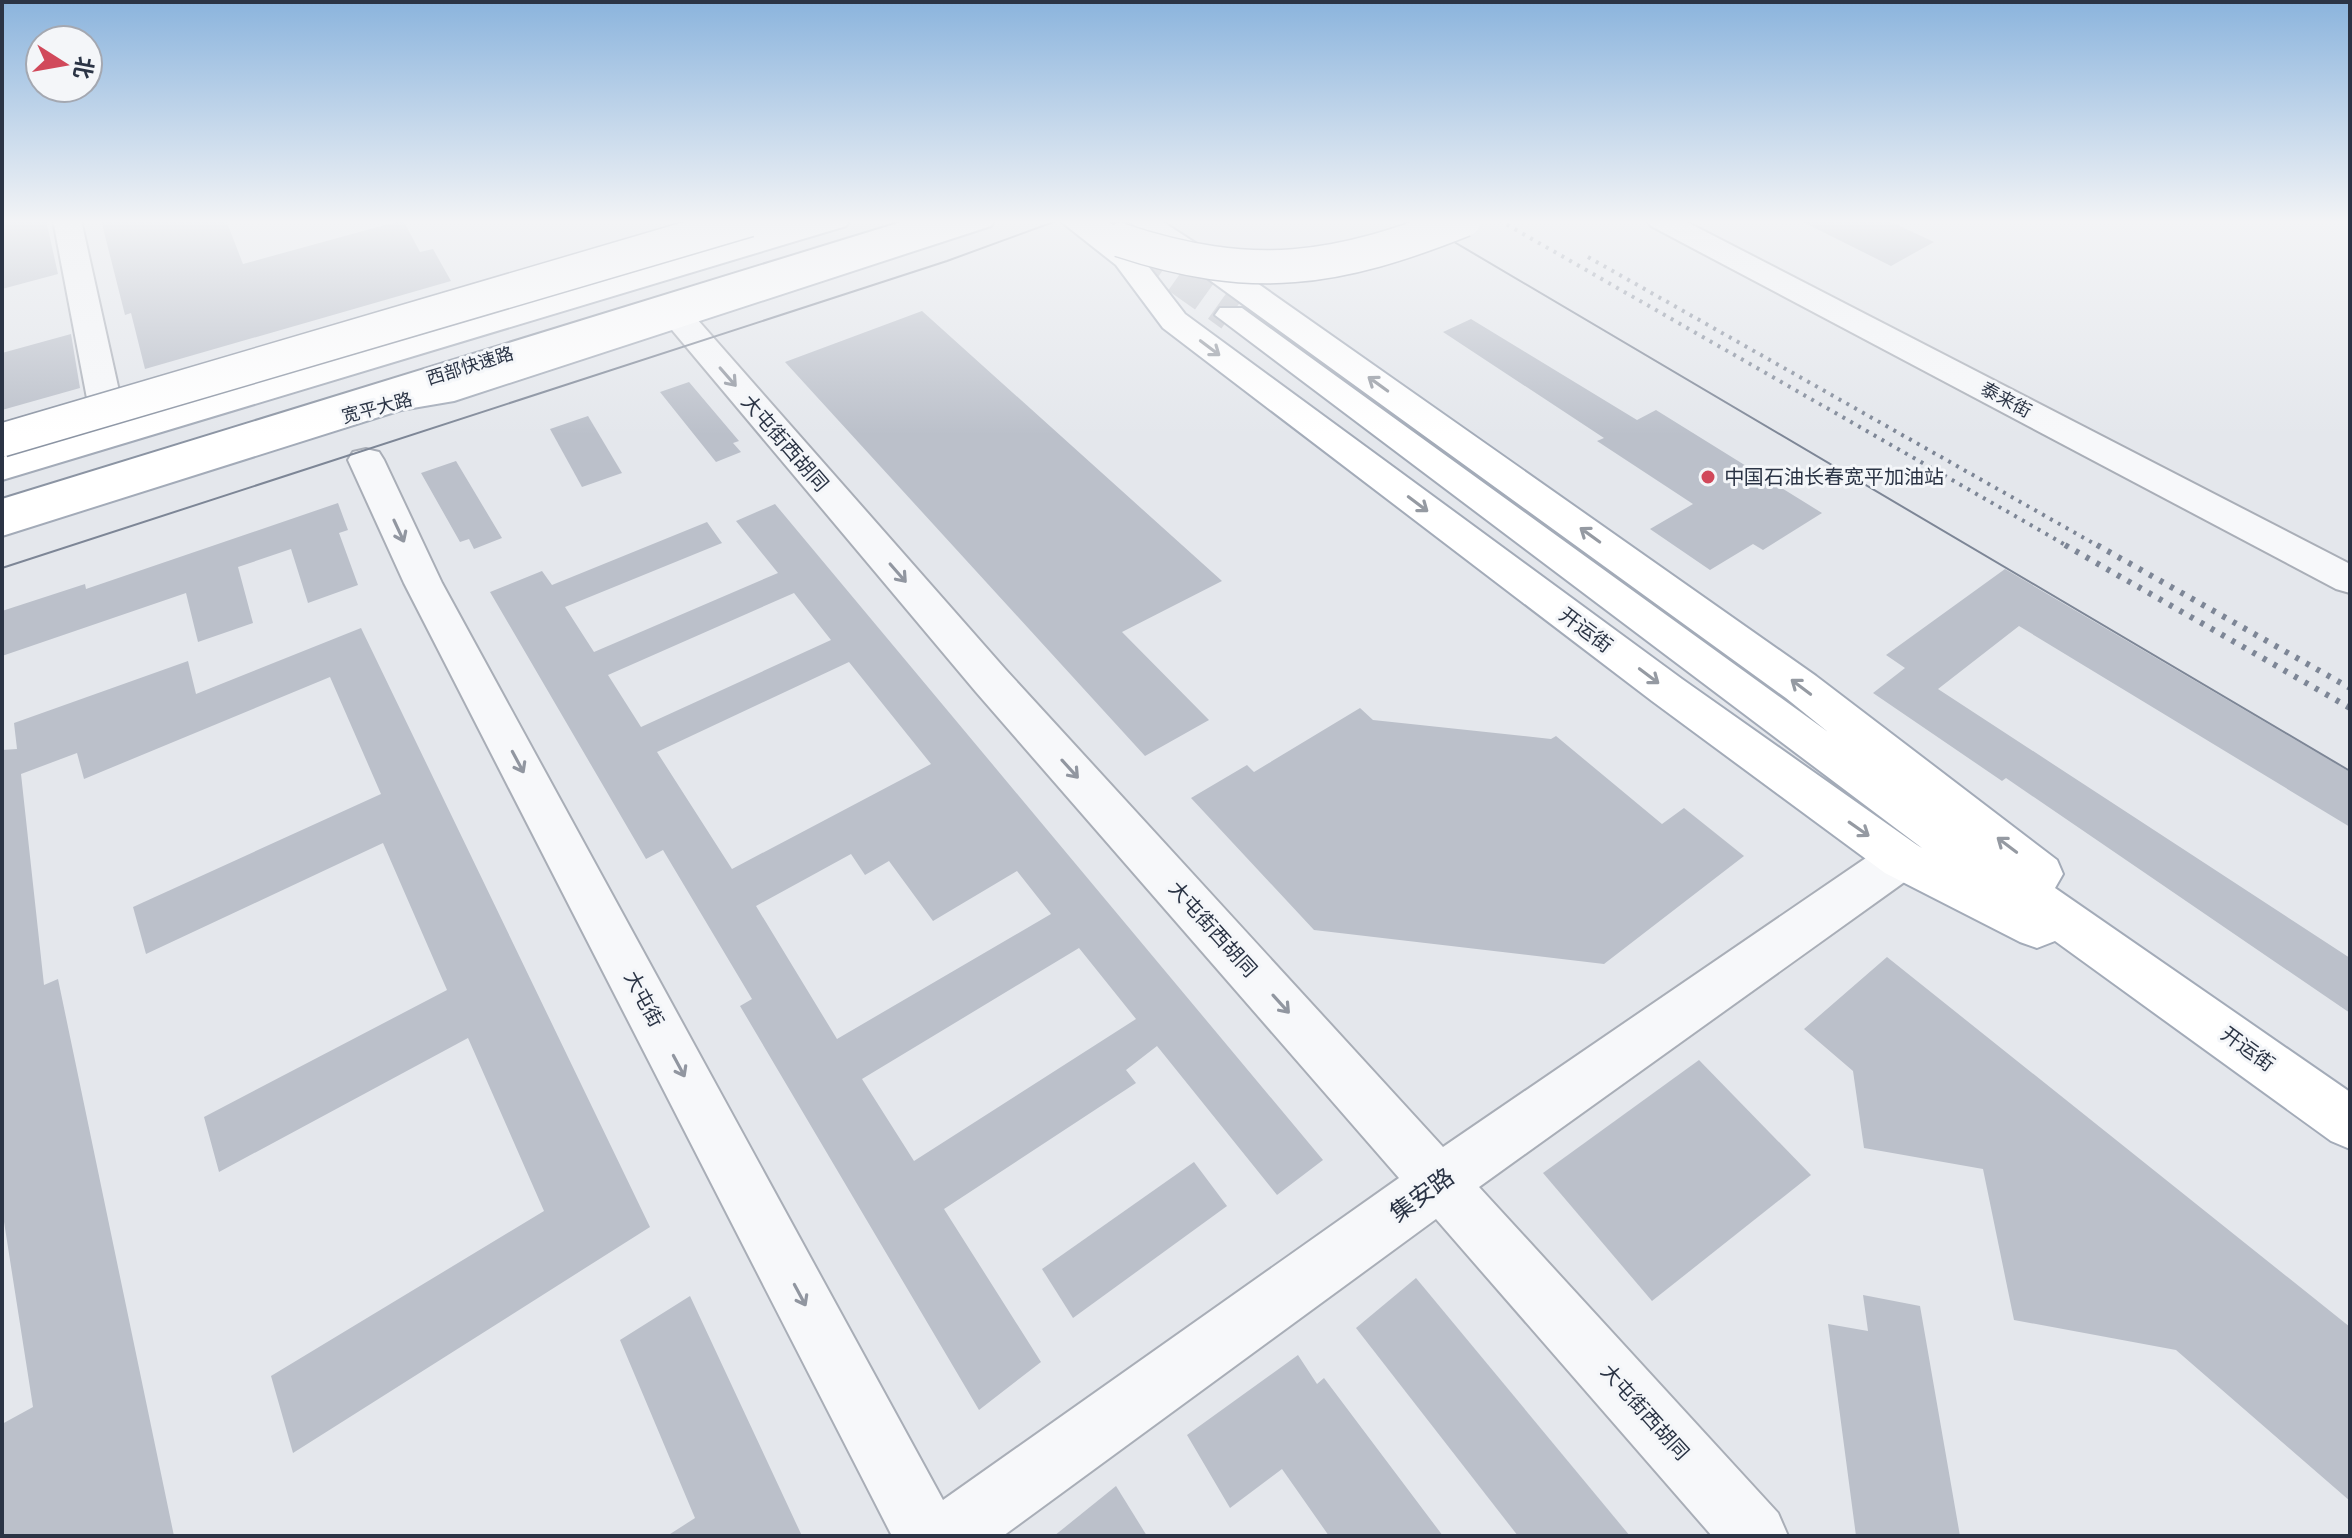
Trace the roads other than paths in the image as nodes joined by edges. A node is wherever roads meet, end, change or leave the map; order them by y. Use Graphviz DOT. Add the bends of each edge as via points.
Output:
graph roads {
  1 [pos="82,292"];
  2 [pos="505,292"];
  3 [pos="528,292"];
  4 [pos="559,292"];
  5 [pos="594,292"];
  6 [pos="641,292"];
  7 [pos="708,292"];
  8 [pos="757,292"];
  9 [pos="1173,292"];
  10 [pos="1200,292"];
  11 [pos="1225,292"];
  12 [pos="1227,292"];
  13 [pos="1798,292"];
  14 [pos="1185,300"];
  15 [pos="1239,302"];
  16 [pos="678,317"];
  17 [pos="442,394"];
  18 [pos="111,435"];
  19 [pos="2,440"];
  20 [pos="366,460"];
  21 [pos="2,461"];
  22 [pos="2,469"];
  23 [pos="2,487"];
  24 [pos="2,512"];
  25 [pos="2,524"];
  26 [pos="2,543"];
  27 [pos="2350,580"];
  28 [pos="1901,859"];
  29 [pos="2145,976"];
  30 [pos="2350,1123"];
  31 [pos="1440,1182"];
  32 [pos="927,1536"];
  33 [pos="948,1536"];
  34 [pos="1755,1536"];
  1 -- 18 [label="street"];
  2 -- 19 [label="main road, bridge"];
  3 -- 18 [label="street" via="236,379"];
  4 -- 21 [label="main road"];
  5 -- 18 [label="main road"];
  6 -- 23 [label="main road, 西部快速路"];
  7 -- 24 [label="main road, 西部快速路"];
  8 -- 16 [label="main road, 宽平大路"];
  9 -- 14 [label="main road, 开运街"];
  10 -- 14 [label="main road"];
  11 -- 15 [label="main road"];
  12 -- 15 [label="main road, 开运街"];
  13 -- 27 [label="street, 泰来街"];
  14 -- 28 [label="main road, 开运街, one-way" via="1667,690"];
  15 -- 29 [label="main road, 开运街" via="1921,823"];
  16 -- 17 [label="main road, 宽平大路"];
  16 -- 31 [label="street, 大屯街西胡同, one-way" via="991,681"];
  17 -- 25 [label="main road, 宽平大路" via="396,400"];
  17 -- 26 [label="main road" via="411,414"];
  18 -- 22 [label="main road"];
  20 -- 32 [label="street, 大屯街, one-way" via="423,583"];
  28 -- 29 [label="main road, 开运街"];
  28 -- 31 [label="street, 集安路"];
  29 -- 30 [label="main road, 开运街"];
  31 -- 33 [label="street, 集安路"];
  31 -- 34 [label="street, 大屯街西胡同"];
}
